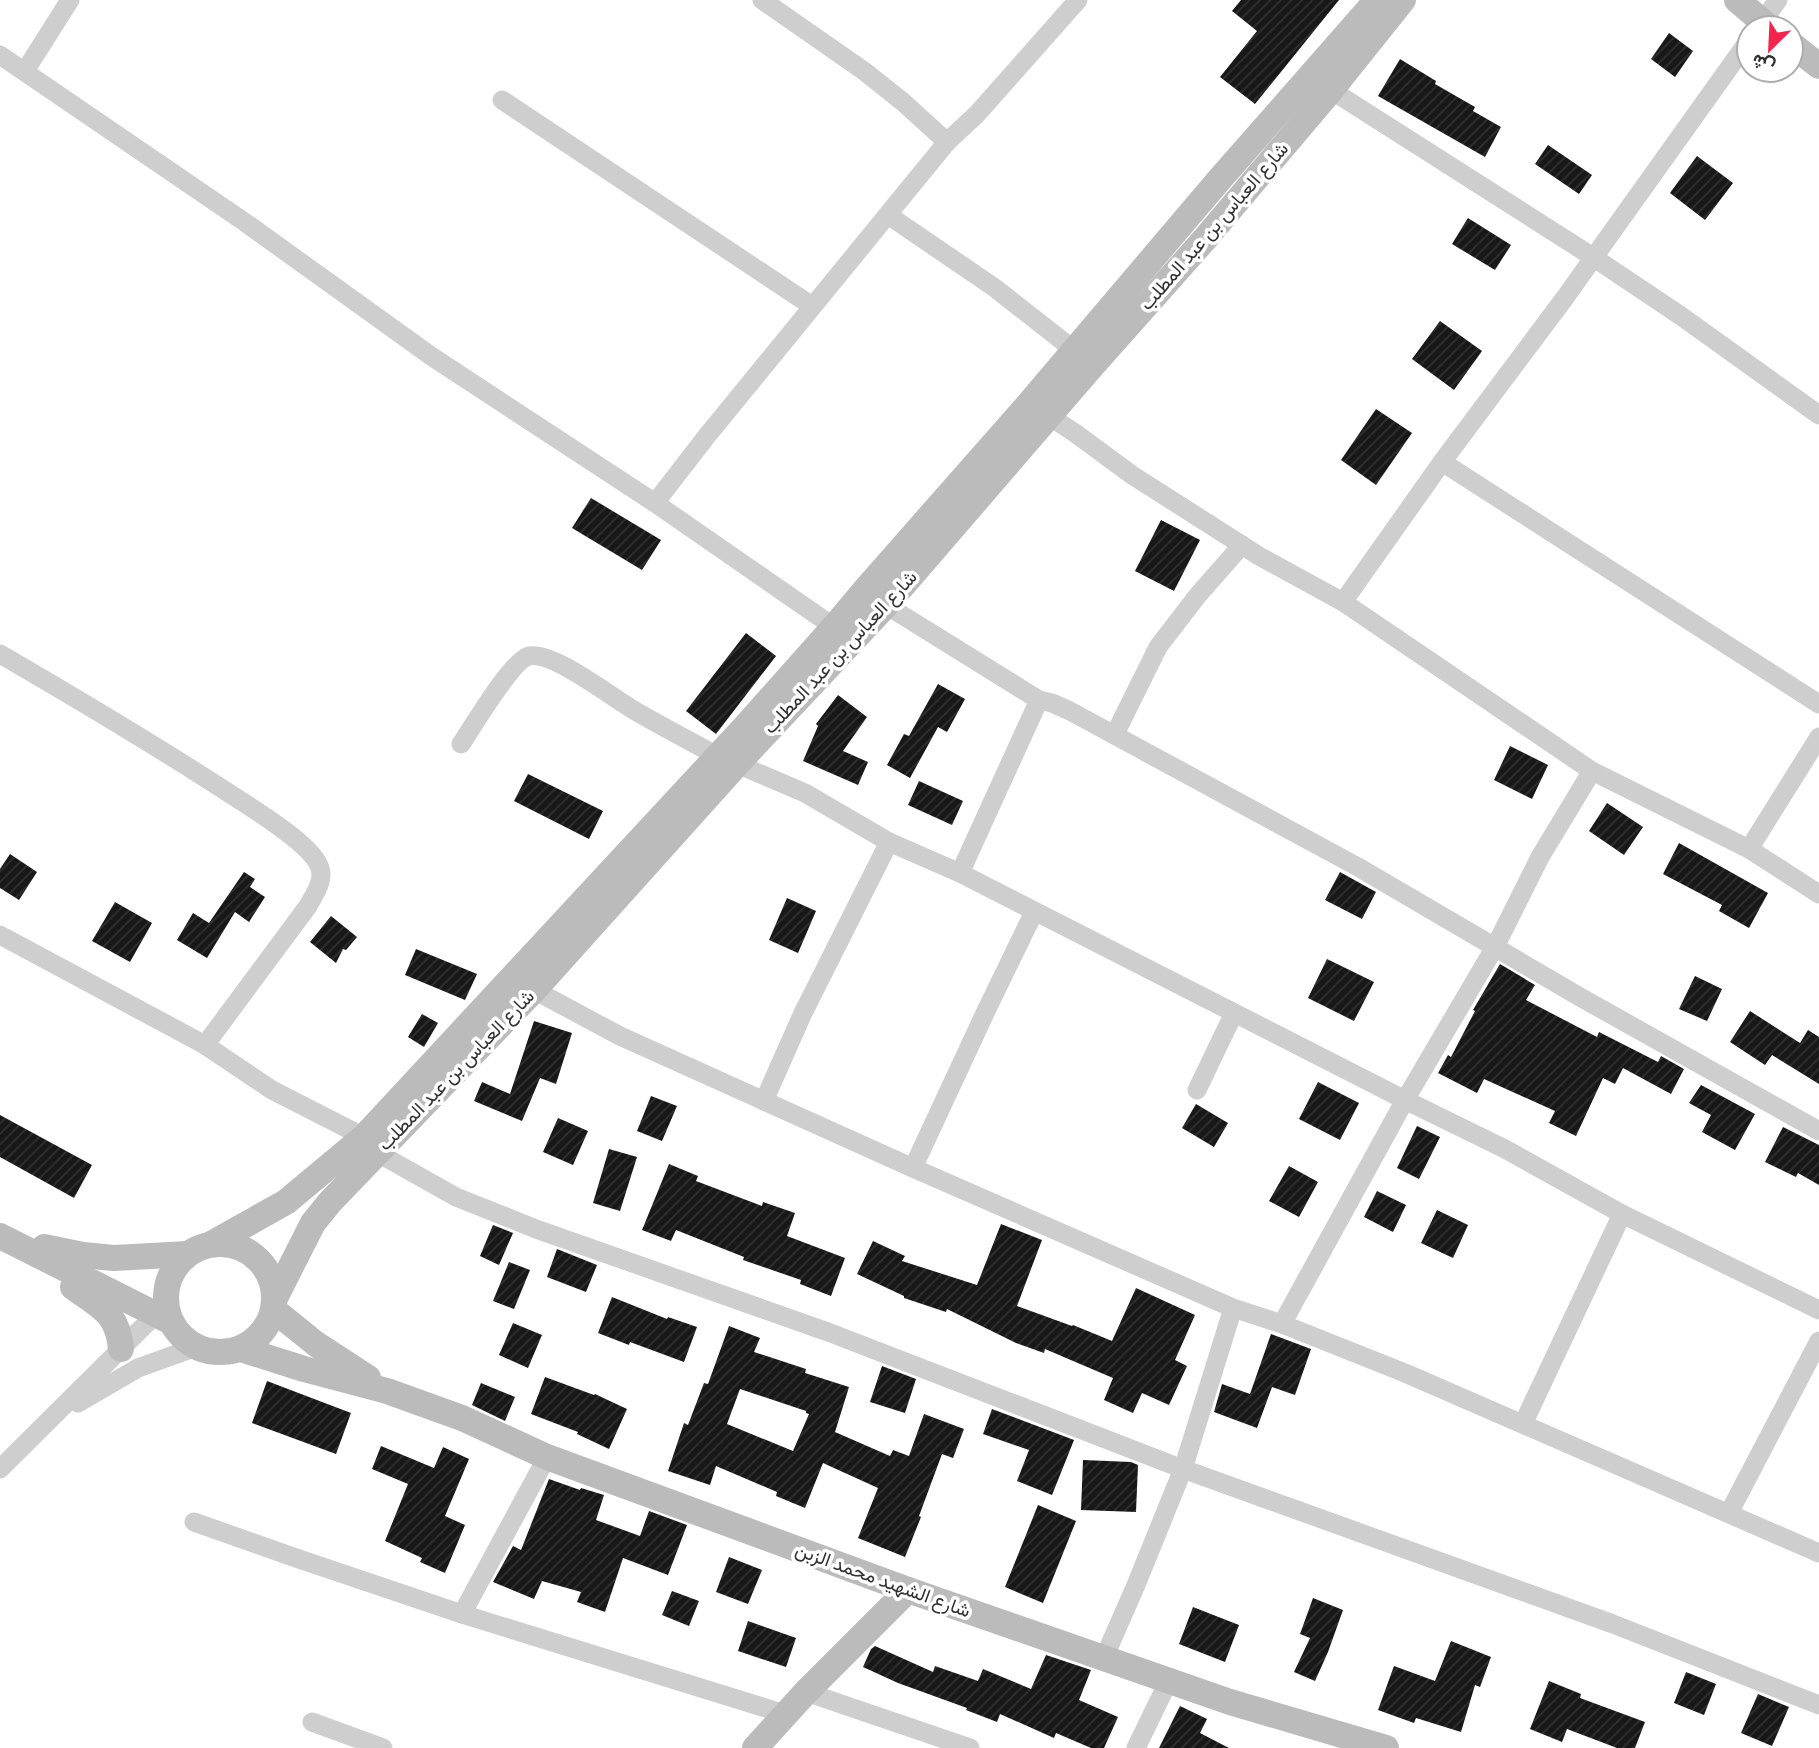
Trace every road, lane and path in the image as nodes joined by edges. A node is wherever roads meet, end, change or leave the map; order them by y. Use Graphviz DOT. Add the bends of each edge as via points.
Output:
graph roads {
  1 [pos="70,0"];
  2 [pos="762,0"];
  3 [pos="1078,0"];
  4 [pos="1377,0"];
  5 [pos="1403,0"];
  6 [pos="1737,0"];
  7 [pos="1748,14"];
  8 [pos="0,55"];
  9 [pos="1805,55"];
  10 [pos="1735,63"];
  11 [pos="1819,66"];
  12 [pos="24,71"];
  13 [pos="1331,90"];
  14 [pos="502,100"];
  15 [pos="947,142"];
  16 [pos="888,215"];
  17 [pos="1593,257"];
  18 [pos="812,306"];
  19 [pos="1074,350"];
  20 [pos="1819,415"];
  21 [pos="1049,416"];
  22 [pos="1442,462"];
  23 [pos="655,503"];
  24 [pos="1242,545"];
  25 [pos="1343,602"];
  26 [pos="886,605"];
  27 [pos="834,627"];
  28 [pos="0,654"];
  29 [pos="1039,700"];
  30 [pos="1819,704"];
  31 [pos="1115,734"];
  32 [pos="1819,737"];
  33 [pos="461,744"];
  34 [pos="727,760"];
  35 [pos="1592,771"];
  36 [pos="889,842"];
  37 [pos="1749,849"];
  38 [pos="960,873"];
  39 [pos="1819,894"];
  40 [pos="1034,912"];
  41 [pos="1,940"];
  42 [pos="1495,947"];
  43 [pos="534,990"];
  44 [pos="1234,1013"];
  45 [pos="205,1045"];
  46 [pos="1197,1090"];
  47 [pos="1405,1100"];
  48 [pos="764,1101"];
  49 [pos="1819,1131"];
  50 [pos="370,1144"];
  51 [pos="913,1168"];
  52 [pos="1622,1214"];
  53 [pos="0,1236"];
  54 [pos="200,1249"];
  55 [pos="274,1304"];
  56 [pos="1233,1308"];
  57 [pos="1819,1310"];
  58 [pos="164,1314"];
  59 [pos="1282,1324"];
  60 [pos="1819,1341"];
  61 [pos="196,1347"];
  62 [pos="121,1349"];
  63 [pos="241,1349"];
  64 [pos="387,1391"];
  65 [pos="50,1420"];
  66 [pos="1523,1424"];
  67 [pos="547,1457"];
  68 [pos="0,1469"];
  69 [pos="1183,1469"];
  70 [pos="1730,1513"];
  71 [pos="194,1522"];
  72 [pos="1819,1553"];
  73 [pos="908,1590"];
  74 [pos="461,1614"];
  75 [pos="1104,1658"];
  76 [pos="1169,1680"];
  77 [pos="806,1692"];
  78 [pos="1819,1705"];
  79 [pos="785,1714"];
  80 [pos="312,1722"];
  81 [pos="383,1748"];
  82 [pos="755,1748"];
  83 [pos="970,1748"];
  84 [pos="1136,1748"];
  85 [pos="1386,1748"];
  1 -- 12 [label="street"];
  2 -- 15 [label="street" via="864,71"];
  3 -- 15 [label="street"];
  4 -- 19 [label="street, شارع العباس بن عبد المطلب"];
  5 -- 13 [label="street, شارع العباس بن عبد المطلب"];
  6 -- 7 [label="street"];
  8 -- 12 [label="street"];
  9 -- 11 [label="street"];
  10 -- 17 [label="street"];
  12 -- 23 [label="street" via="431,356"];
  13 -- 17 [label="street"];
  13 -- 21 [label="street, شارع العباس بن عبد المطلب"];
  14 -- 18 [label="street"];
  15 -- 16 [label="street"];
  16 -- 18 [label="street"];
  16 -- 19 [label="street" via="995,288"];
  17 -- 20 [label="street"];
  17 -- 22 [label="street"];
  18 -- 23 [label="street"];
  19 -- 27 [label="street, شارع العباس بن عبد المطلب"];
  21 -- 24 [label="street"];
  21 -- 26 [label="street, شارع العباس بن عبد المطلب"];
  22 -- 25 [label="street"];
  22 -- 30 [label="street"];
  23 -- 27 [label="street"];
  24 -- 25 [label="street"];
  24 -- 31 [label="street" via="1158,647"];
  25 -- 35 [label="street"];
  26 -- 29 [label="street"];
  26 -- 34 [label="street, شارع العباس بن عبد المطلب"];
  27 -- 34 [label="street, شارع العباس بن عبد المطلب" via="743,729"];
  28 -- 45 [label="street" via="174,757 262,815 317,861 321,879 313,897"];
  29 -- 31 [label="street"];
  29 -- 38 [label="street"];
  31 -- 42 [label="street"];
  32 -- 37 [label="street"];
  33 -- 34 [label="street" via="506,679 529,656 568,668 635,711"];
  34 -- 36 [label="street" via="805,793"];
  34 -- 43 [label="street, شارع العباس بن عبد المطلب"];
  34 -- 50 [label="street, شارع العباس بن عبد المطلب"];
  35 -- 37 [label="street"];
  35 -- 42 [label="street" via="1540,857"];
  36 -- 38 [label="street"];
  36 -- 48 [label="street"];
  37 -- 39 [label="street"];
  38 -- 40 [label="street"];
  40 -- 44 [label="street"];
  40 -- 51 [label="street"];
  41 -- 45 [label="street"];
  42 -- 47 [label="street"];
  42 -- 49 [label="street"];
  43 -- 48 [label="street" via="620,1036"];
  43 -- 50 [label="street, شارع العباس بن عبد المطلب"];
  44 -- 46 [label="street"];
  44 -- 47 [label="street"];
  45 -- 50 [label="street" via="272,1090"];
  47 -- 52 [label="street"];
  47 -- 59 [label="street"];
  48 -- 51 [label="street"];
  50 -- 54 [label="street, شارع العباس بن عبد المطلب" via="286,1202"];
  50 -- 55 [label="street, شارع العباس بن عبد المطلب" via="313,1223"];
  50 -- 69 [label="street" via="456,1197 536,1229 828,1332"];
  51 -- 56 [label="street"];
  52 -- 57 [label="street"];
  52 -- 66 [label="street"];
  53 -- 62 [label="street" via="110,1315 118,1327"];
  54 -- 55 [label="street" via="235,1245 256,1257 270,1275"];
  54 -- 58 [label="street" via="175,1266 167,1282"];
  54 -- 58 [label="street" via="114,1258 0,1236"];
  55 -- 63 [label="street" via="267,1326"];
  55 -- 64 [label="street, شارع الشهيد محمد الزبن" via="316,1345"];
  56 -- 59 [label="street"];
  56 -- 69 [label="street"];
  58 -- 61 [label="street" via="181,1337"];
  58 -- 62 [label="street"];
  59 -- 66 [label="street"];
  60 -- 70 [label="street"];
  61 -- 63 [label="street" via="218,1353"];
  61 -- 65 [label="street" via="138,1368"];
  62 -- 65 [label="street"];
  63 -- 64 [label="street, شارع الشهيد محمد الزبن"];
  64 -- 67 [label="street, شارع الشهيد محمد الزبن" via="462,1418"];
  65 -- 68 [label="street"];
  66 -- 70 [label="street"];
  67 -- 73 [label="street, شارع الشهيد محمد الزبن"];
  67 -- 74 [label="street"];
  69 -- 75 [label="street"];
  69 -- 78 [label="street" via="1613,1624"];
  70 -- 72 [label="street"];
  71 -- 74 [label="street"];
  73 -- 75 [label="street, شارع الشهيد محمد الزبن"];
  73 -- 77 [label="street"];
  74 -- 79 [label="street"];
  75 -- 76 [label="street, شارع الشهيد محمد الزبن"];
  76 -- 84 [label="street"];
  76 -- 85 [label="street, شارع الشهيد محمد الزبن"];
  77 -- 79 [label="street"];
  77 -- 83 [label="street"];
  79 -- 82 [label="street"];
  80 -- 81 [label="street"];
}
